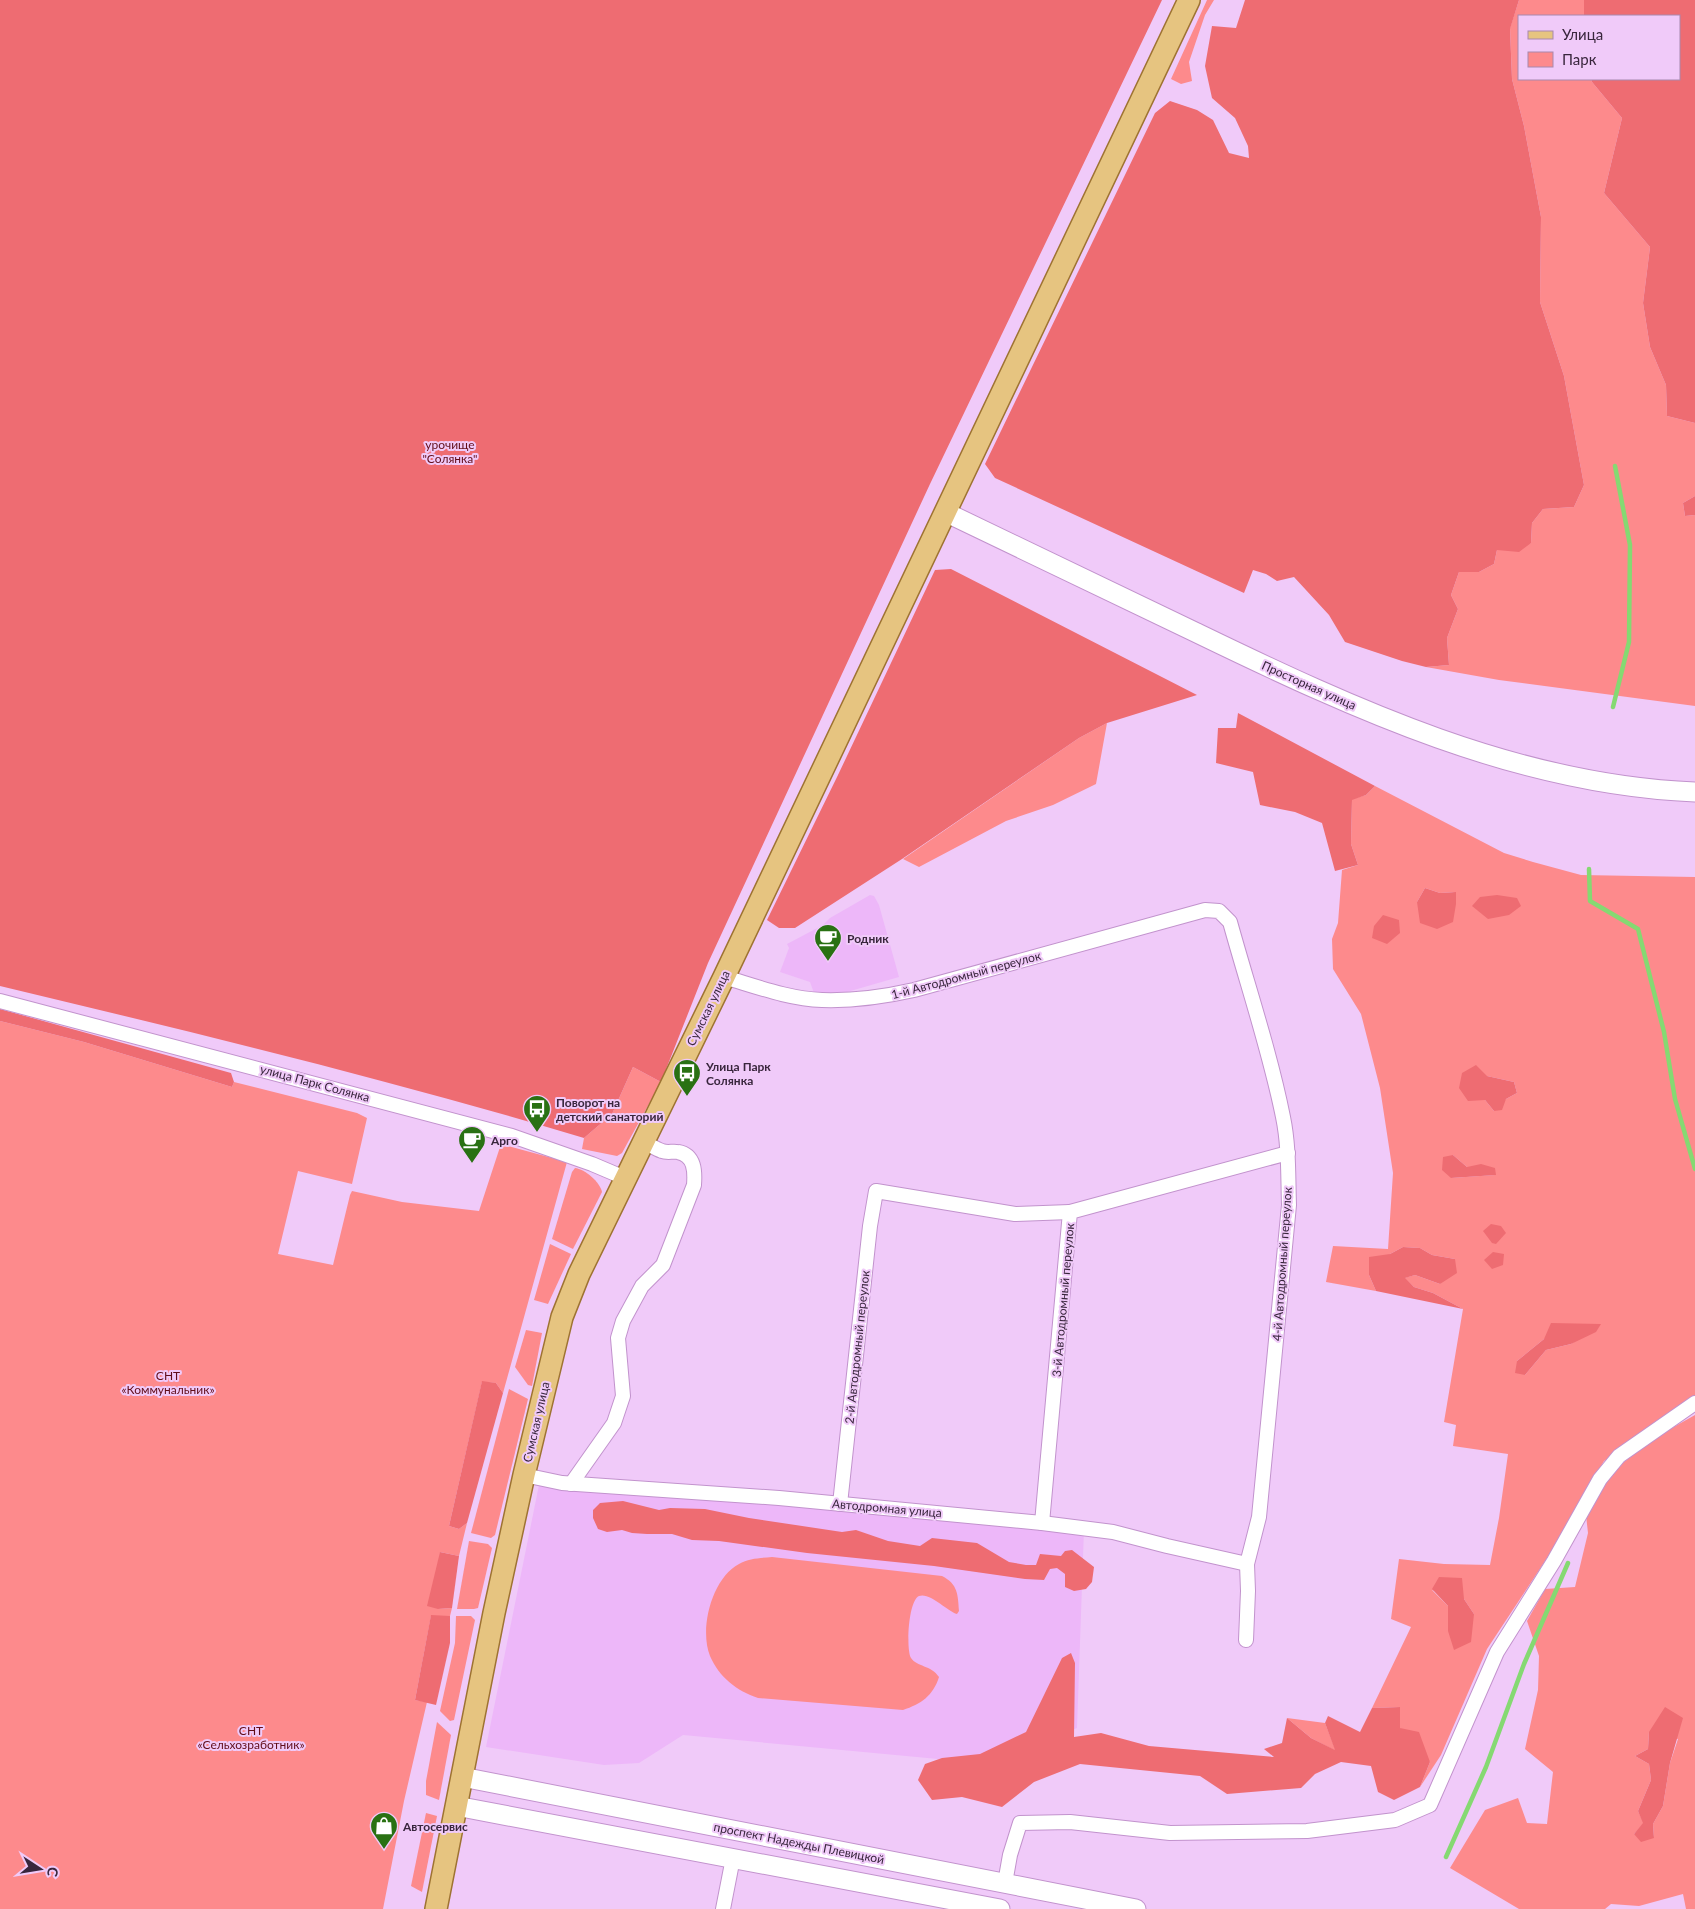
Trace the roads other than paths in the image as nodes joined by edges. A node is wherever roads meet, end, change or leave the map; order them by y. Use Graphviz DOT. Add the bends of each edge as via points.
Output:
graph roads {
  1 [pos="1190,0"];
  2 [pos="945,512"];
  3 [pos="1695,792"];
  4 [pos="1205,910"];
  5 [pos="726,971"];
  6 [pos="0,1001"];
  7 [pos="644,1142"];
  8 [pos="1288,1152"];
  9 [pos="625,1178"];
  10 [pos="1070,1212"];
  11 [pos="1695,1403"];
  12 [pos="524,1475"];
  13 [pos="571,1484"];
  14 [pos="840,1504"];
  15 [pos="1042,1522"];
  16 [pos="1247,1564"];
  17 [pos="1246,1640"];
  18 [pos="462,1778"];
  19 [pos="456,1806"];
  20 [pos="733,1858"];
  21 [pos="1004,1883"];
  22 [pos="952,1904"];
  23 [pos="436,1909"];
  24 [pos="723,1909"];
  25 [pos="1000,1909"];
  26 [pos="1136,1909"];
  1 -- 2 [label="main road, Сумская улица"];
  2 -- 3 [label="main road, Просторная улица" via="1244,656 1414,730 1487,755 1545,770 1609,783"];
  2 -- 5 [label="main road, Сумская улица"];
  4 -- 5 [label="street, 1-й Автодромный переулок" via="876,998 820,1000 784,994"];
  4 -- 8 [label="street, 4-й Автодромный переулок" via="1219,911 1230,922 1284,1118"];
  5 -- 7 [label="main road, Сумская улица"];
  6 -- 9 [label="street, улица Парк Солянка" via="512,1136"];
  7 -- 9 [label="main road, Сумская улица"];
  7 -- 13 [label="street" via="663,1152 687,1155 693,1162 694,1185 663,1265 642,1286 623,1321 618,1338 623,1396 614,1423"];
  8 -- 10 [label="street, 3-й Автодромный переулок"];
  8 -- 16 [label="street, 4-й Автодромный переулок" via="1289,1205 1259,1517"];
  9 -- 12 [label="main road, Сумская улица" via="562,1317"];
  10 -- 14 [label="street, 2-й Автодромный переулок" via="1015,1214 876,1191"];
  10 -- 15 [label="street, 3-й Автодромный переулок"];
  11 -- 21 [label="street" via="1619,1456 1600,1479 1497,1652 1430,1805 1395,1820 1307,1831 1170,1832 1070,1822 1020,1823"];
  12 -- 13 [label="street, Автодромная улица"];
  12 -- 18 [label="main road, Сумская улица"];
  13 -- 14 [label="street, Автодромная улица"];
  14 -- 15 [label="street, Автодромная улица"];
  15 -- 16 [label="street, Автодромная улица" via="1113,1532"];
  16 -- 17 [label="street, 4-й Автодромный переулок"];
  18 -- 19 [label="main road, Сумская улица"];
  18 -- 21 [label="main road, проспект Надежды Плевицкой"];
  19 -- 20 [label="main road"];
  19 -- 23 [label="main road, Сумская улица"];
  20 -- 22 [label="main road"];
  20 -- 24 [label="street"];
  21 -- 26 [label="main road, проспект Надежды Плевицкой"];
  22 -- 25 [label="main road"];
}
